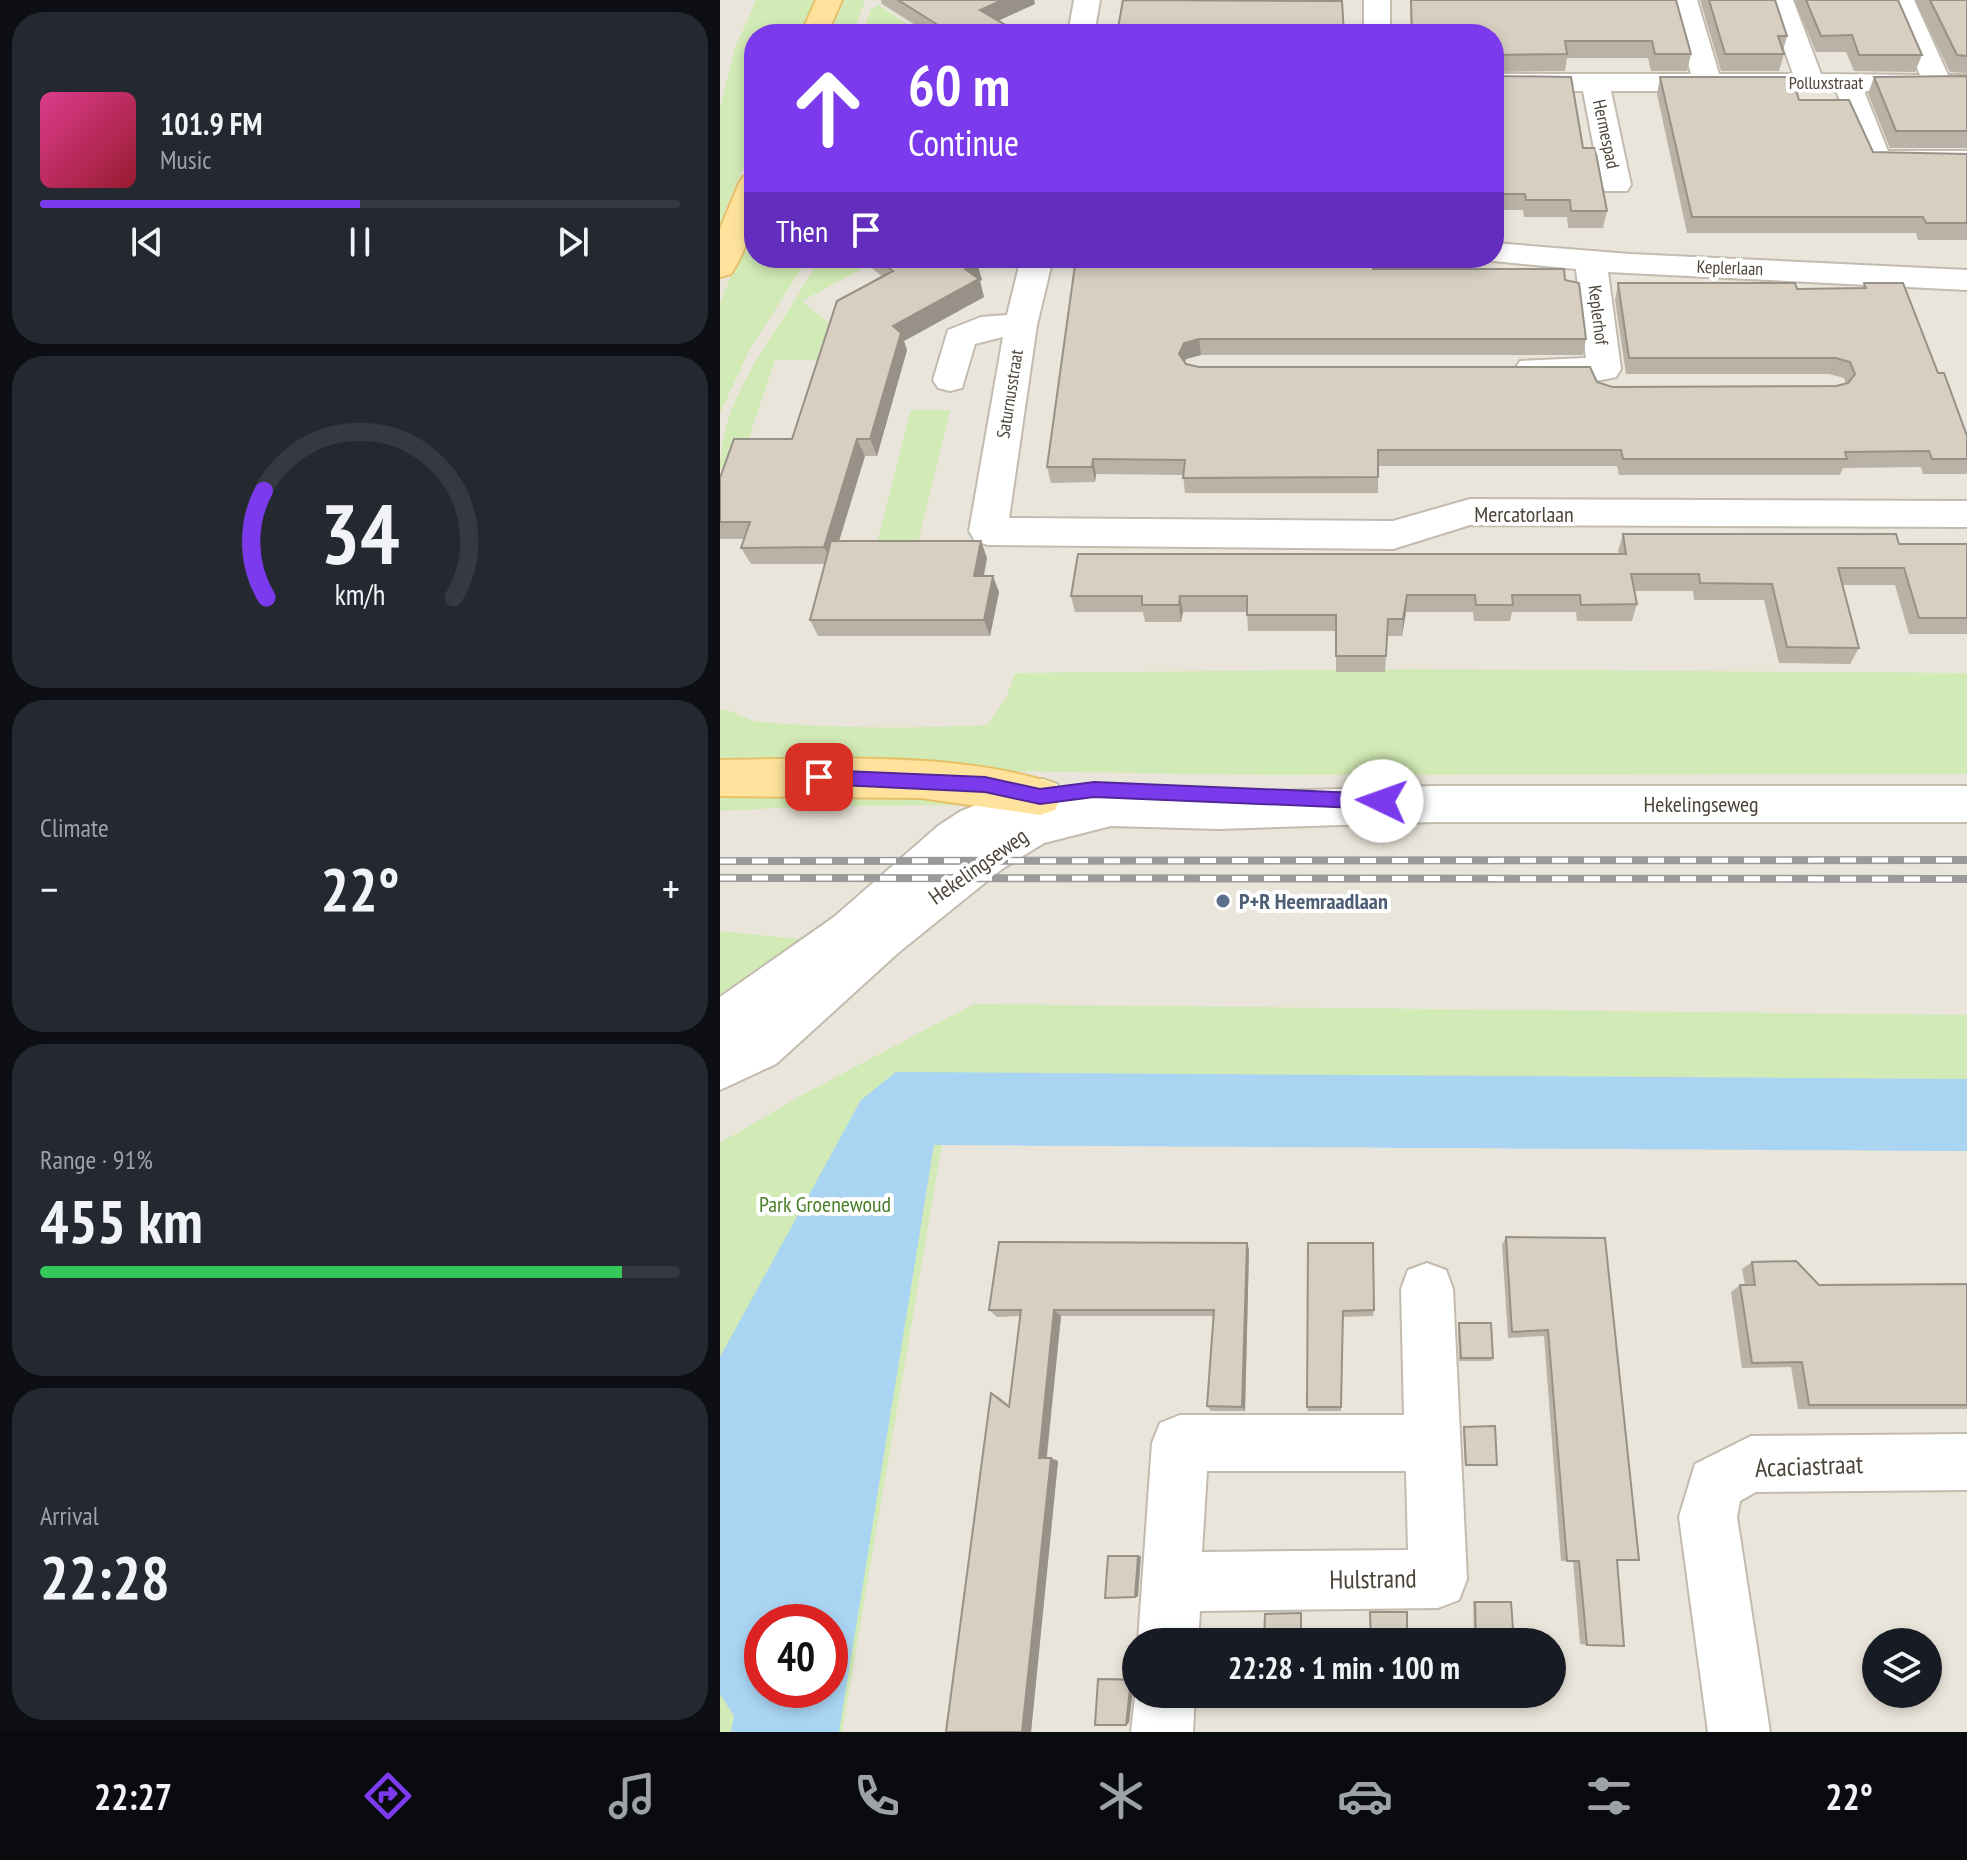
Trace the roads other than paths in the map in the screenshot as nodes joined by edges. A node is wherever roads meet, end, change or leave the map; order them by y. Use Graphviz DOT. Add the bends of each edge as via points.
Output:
graph roads {
  1 [pos="1087,0"];
  2 [pos="1377,0"];
  3 [pos="1684,0"];
  4 [pos="1780,0"];
  5 [pos="1901,0"];
  6 [pos="1083,24"];
  7 [pos="1377,24"];
  8 [pos="1504,82"];
  9 [pos="1595,82"];
  10 [pos="1707,82"];
  11 [pos="1810,83"];
  12 [pos="1847,83"];
  13 [pos="1938,83"];
  14 [pos="1967,83"];
  15 [pos="1967,160"];
  16 [pos="1616,185"];
  17 [pos="744,208"];
  18 [pos="1504,254"];
  19 [pos="1591,261"];
  20 [pos="720,267"];
  21 [pos="1035,268"];
  22 [pos="1967,280"];
  23 [pos="1021,325"];
  24 [pos="1496,369"];
  25 [pos="950,380"];
  26 [pos="1967,514"];
  27 [pos="988,531"];
  28 [pos="720,778"];
  29 [pos="1040,797"];
  30 [pos="1435,804"];
  31 [pos="1967,804"];
  32 [pos="720,1024"];
  33 [pos="720,1067"];
  34 [pos="1427,1289"];
  35 [pos="1433,1443"];
  36 [pos="1967,1462"];
  37 [pos="1172,1582"];
  38 [pos="1169,1628"];
  39 [pos="1163,1708"];
  40 [pos="1162,1732"];
  41 [pos="1739,1732"];
  1 -- 6 [label="street"];
  2 -- 7 [label="street"];
  3 -- 10 [label="street"];
  4 -- 11 [label="street"];
  5 -- 13 [label="street"];
  8 -- 9 [label="street, Polluxstraat"];
  9 -- 10 [label="street, Polluxstraat"];
  9 -- 16 [label="street, Hermespad"];
  10 -- 11 [label="street, Polluxstraat"];
  11 -- 12 [label="street, Polluxstraat"];
  12 -- 13 [label="street, Polluxstraat"];
  12 -- 15 [label="street" via="1877,160"];
  13 -- 14 [label="street, Polluxstraat"];
  17 -- 20 [label="main road"];
  18 -- 19 [label="street, Keplerlaan"];
  19 -- 22 [label="street, Keplerlaan"];
  19 -- 24 [label="street, Keplerhof" via="1614,379"];
  21 -- 23 [label="street, Saturnusstraat"];
  23 -- 25 [label="street" via="981,328 960,338"];
  23 -- 27 [label="street, Saturnusstraat"];
  26 -- 27 [label="street, Mercatorlaan" via="1470,512 1393,535"];
  28 -- 29 [label="main road" via="985,784"];
  29 -- 30 [label="street, Hekelingseweg" via="1094,790"];
  29 -- 32 [label="street, Hekelingseweg" via="953,839 850,931"];
  30 -- 31 [label="street, Hekelingseweg"];
  30 -- 33 [label="street, Hekelingseweg" via="1282,811 1111,808 1033,827 945,886 759,1048"];
  34 -- 35 [label="street, Hulstrand"];
  35 -- 37 [label="street" via="1180,1443"];
  35 -- 37 [label="street, Hulstrand" via="1438,1579"];
  36 -- 41 [label="street, Acaciastraat" via="1751,1464 1715,1484 1708,1517"];
  37 -- 38 [label="street"];
  39 -- 40 [label="street"];
}
